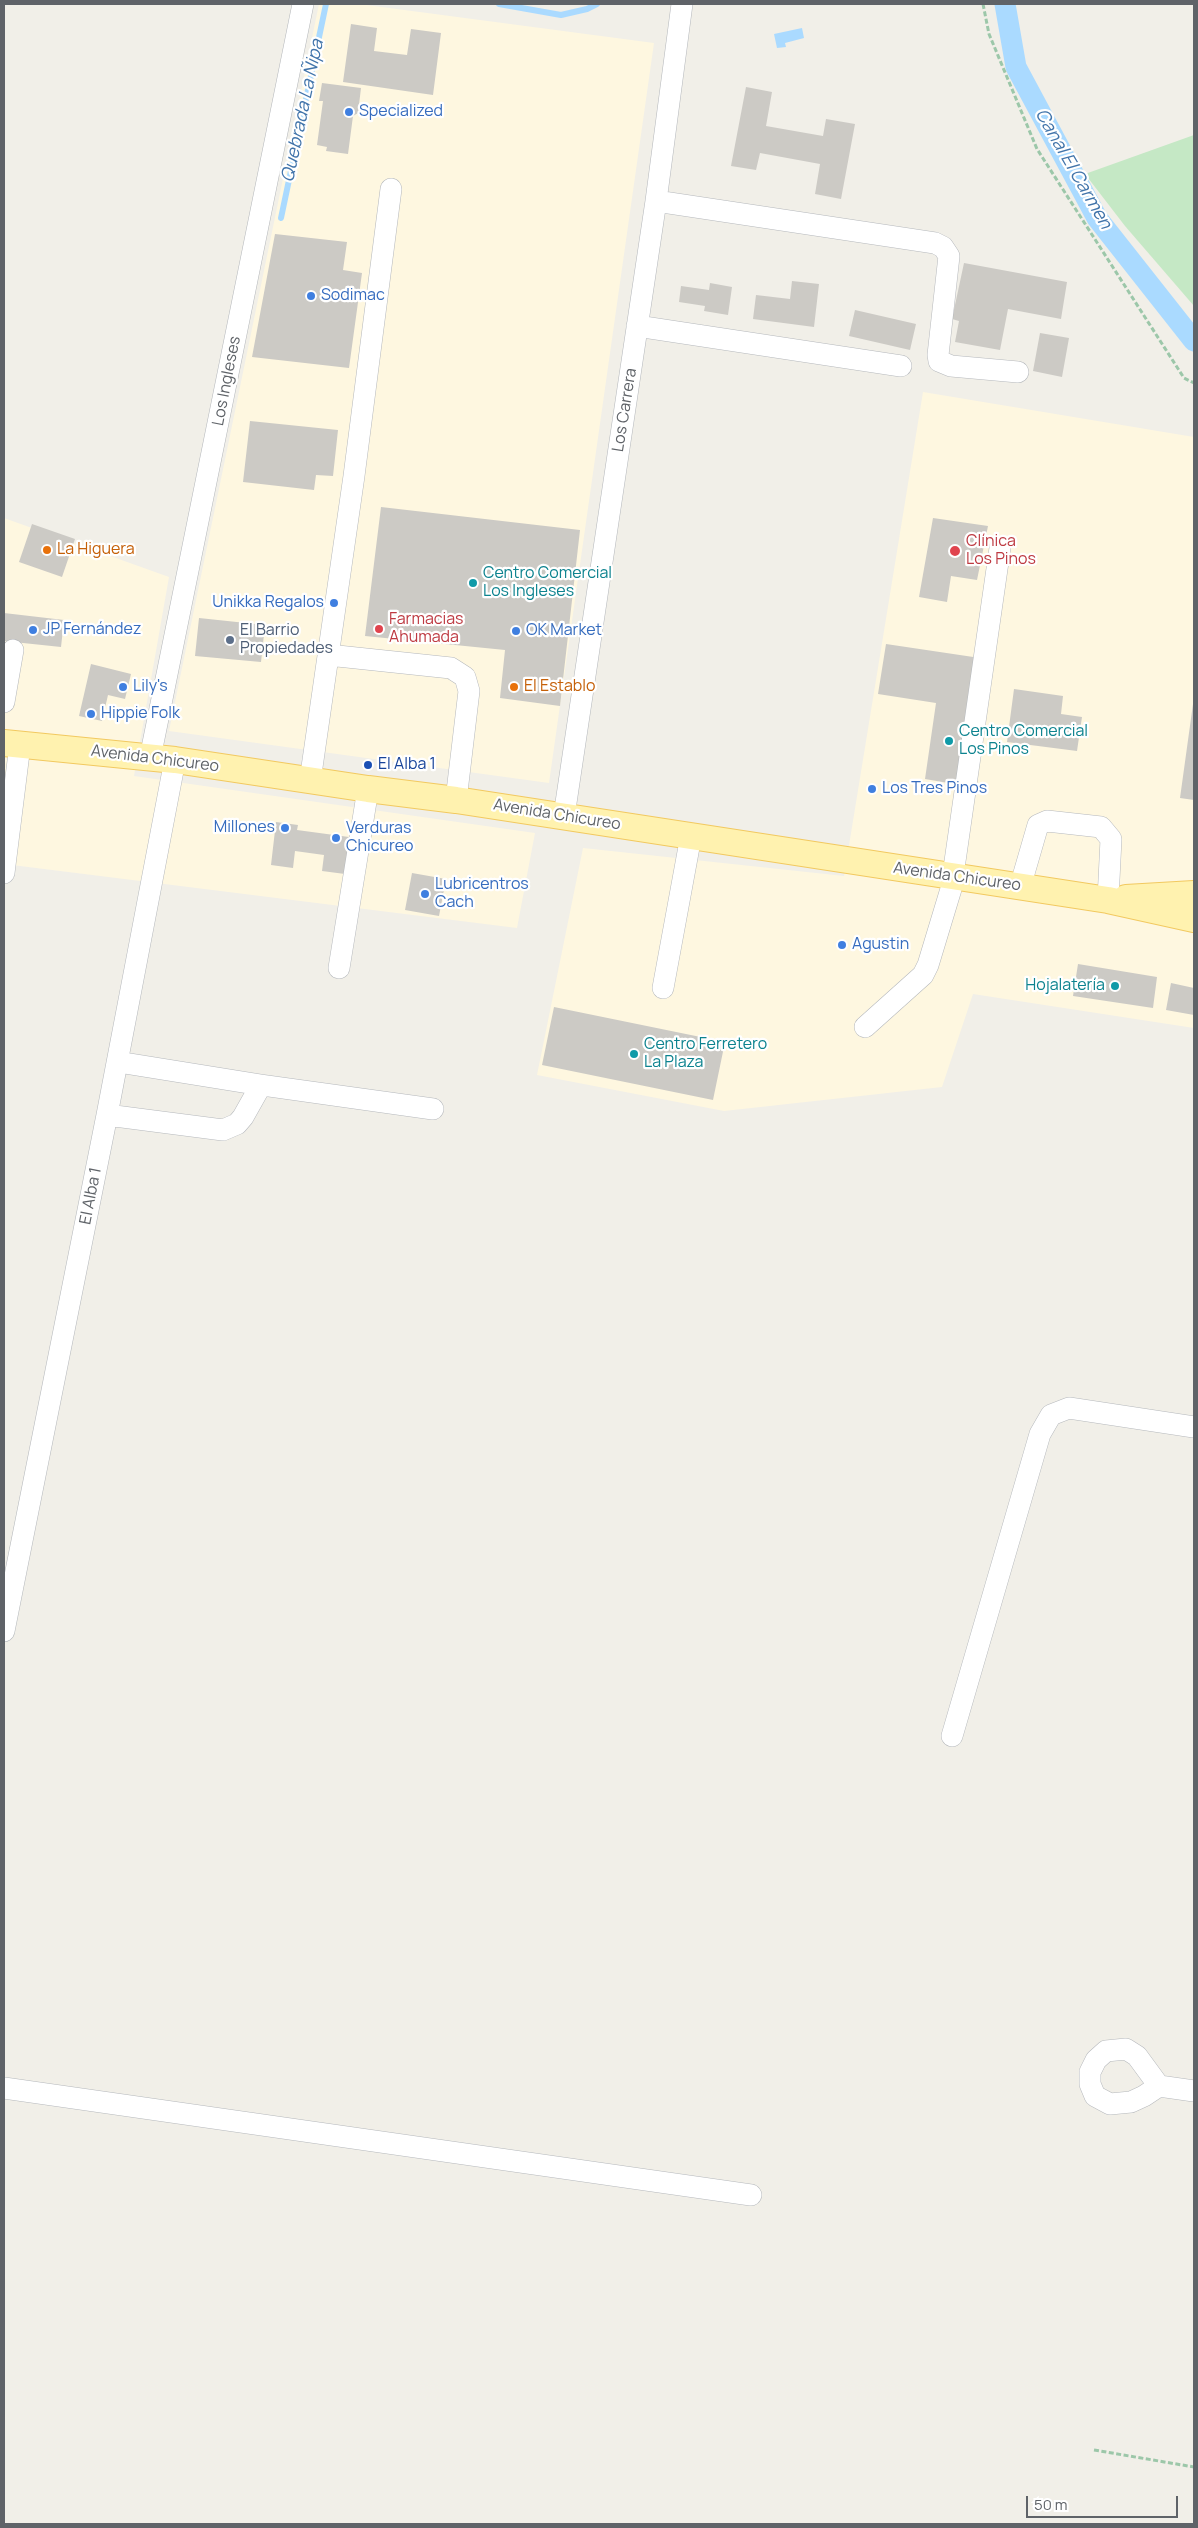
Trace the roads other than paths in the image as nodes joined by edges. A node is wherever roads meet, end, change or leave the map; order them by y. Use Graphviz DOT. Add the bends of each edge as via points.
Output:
graph roads {
  1 [pos="303,4"];
  2 [pos="682,4"];
  3 [pos="391,189"];
  4 [pos="656,201"];
  5 [pos="637,326"];
  6 [pos="901,366"];
  7 [pos="1018,372"];
  8 [pos="1000,548"];
  9 [pos="13,650"];
  10 [pos="328,655"];
  11 [pos="4,702"];
  12 [pos="12,744"];
  13 [pos="163,759"];
  14 [pos="310,780"];
  15 [pos="368,789"];
  16 [pos="456,800"];
  17 [pos="564,816"];
  18 [pos="691,836"];
  19 [pos="4,873"];
  20 [pos="954,877"];
  21 [pos="1020,887"];
  22 [pos="1194,894"];
  23 [pos="1108,900"];
  24 [pos="1194,920"];
  25 [pos="338,968"];
  26 [pos="662,988"];
  27 [pos="865,1028"];
  28 [pos="118,1062"];
  29 [pos="261,1085"];
  30 [pos="433,1109"];
  31 [pos="107,1115"];
  32 [pos="1194,1427"];
  33 [pos="4,1631"];
  34 [pos="952,1736"];
  35 [pos="1159,2086"];
  36 [pos="4,2088"];
  37 [pos="1194,2091"];
  38 [pos="751,2195"];
  1 -- 13 [label="street, Los Ingleses"];
  2 -- 4 [label="street, Los Carrera"];
  3 -- 10 [label="street"];
  4 -- 5 [label="street, Los Carrera"];
  4 -- 7 [label="street" via="935,243 943,247 949,256 939,361 951,366"];
  5 -- 6 [label="street"];
  5 -- 17 [label="street, Los Carrera"];
  8 -- 20 [label="street"];
  9 -- 11 [label="street"];
  10 -- 14 [label="street"];
  10 -- 16 [label="street" via="451,668 465,677 470,691"];
  12 -- 13 [label="main road, Avenida Chicureo"];
  12 -- 19 [label="street"];
  13 -- 14 [label="main road, Avenida Chicureo"];
  13 -- 28 [label="street, El Alba 1"];
  14 -- 15 [label="main road, Avenida Chicureo"];
  15 -- 16 [label="main road, Avenida Chicureo"];
  15 -- 25 [label="street"];
  16 -- 17 [label="main road, Avenida Chicureo"];
  17 -- 18 [label="main road, Avenida Chicureo"];
  18 -- 20 [label="main road, Avenida Chicureo"];
  18 -- 26 [label="street"];
  20 -- 21 [label="main road, Avenida Chicureo"];
  20 -- 27 [label="street" via="923,975"];
  21 -- 23 [label="main road, Avenida Chicureo"];
  21 -- 23 [label="street" via="1038,825 1047,821 1101,827 1111,839"];
  22 -- 23 [label="main road, Avenida Chicureo"];
  23 -- 24 [label="main road, Avenida Chicureo"];
  28 -- 29 [label="street"];
  28 -- 31 [label="street, El Alba 1"];
  29 -- 30 [label="street"];
  29 -- 31 [label="street" via="243,1117 237,1124 223,1130"];
  31 -- 33 [label="street, El Alba 1"];
  32 -- 34 [label="street" via="1069,1408 1051,1415 1040,1434"];
  35 -- 37 [label="street"];
  36 -- 38 [label="street"];
}
